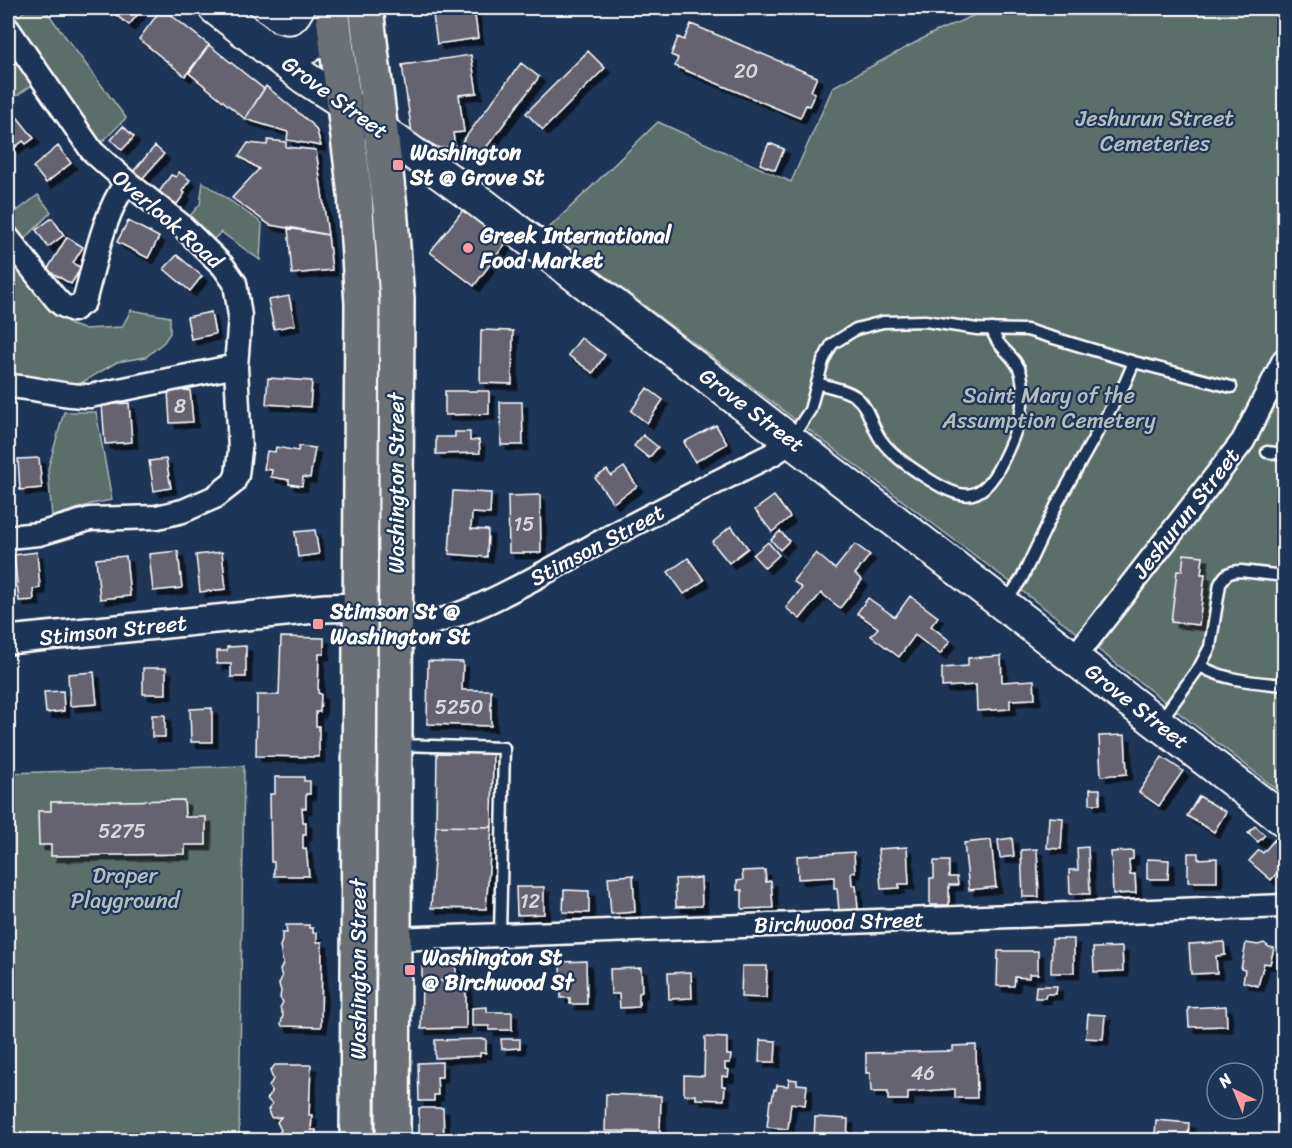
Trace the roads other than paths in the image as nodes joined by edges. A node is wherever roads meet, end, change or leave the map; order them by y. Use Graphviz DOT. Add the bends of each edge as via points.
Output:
graph roads {
  1 [pos="215,8"];
  2 [pos="366,8"];
  3 [pos="333,10"];
  4 [pos="8,29"];
  5 [pos="266,46"];
  6 [pos="345,103"];
  7 [pos="380,129"];
  8 [pos="127,182"];
  9 [pos="8,238"];
  10 [pos="992,329"];
  11 [pos="1284,360"];
  12 [pos="1134,362"];
  13 [pos="236,366"];
  14 [pos="817,383"];
  15 [pos="8,386"];
  16 [pos="1232,387"];
  17 [pos="790,439"];
  18 [pos="1267,452"];
  19 [pos="1284,454"];
  20 [pos="8,537"];
  21 [pos="1284,576"];
  22 [pos="1004,604"];
  23 [pos="395,617"];
  24 [pos="361,618"];
  25 [pos="8,640"];
  26 [pos="1074,658"];
  27 [pos="1200,666"];
  28 [pos="1284,685"];
  29 [pos="1159,723"];
  30 [pos="394,745"];
  31 [pos="1284,820"];
  32 [pos="359,904"];
  33 [pos="1284,906"];
  34 [pos="500,935"];
  35 [pos="393,939"];
  36 [pos="357,1140"];
  37 [pos="393,1140"];
  1 -- 5 [label="main road, Grove Street"];
  2 -- 7 [label="main road, Washington Street"];
  3 -- 5 [label="main road" via="317,39 303,50 285,52"];
  3 -- 6 [label="main road, Washington Street"];
  4 -- 8 [label="street, Overlook Road" via="83,139"];
  5 -- 6 [label="main road, Grove Street" via="304,78"];
  6 -- 7 [label="main road, Grove Street"];
  6 -- 24 [label="main road, Washington Street" via="362,304"];
  7 -- 17 [label="main road, Grove Street"];
  7 -- 23 [label="main road, Washington Street" via="397,299"];
  8 -- 9 [label="street" via="113,206 84,302 73,310 62,305"];
  8 -- 13 [label="street, Overlook Road" via="180,224 230,274 238,294 240,316"];
  10 -- 12 [label="lane" via="1037,333"];
  10 -- 14 [label="lane" via="925,321 862,327 832,344"];
  10 -- 14 [label="lane" via="996,340 1018,366 1023,397 1003,460 990,483 975,493 950,492 903,462 882,442 865,408 854,396"];
  11 -- 26 [label="street, Jeshurun Street" via="1243,441"];
  12 -- 16 [label="lane"];
  12 -- 22 [label="lane" via="1058,502 1022,578"];
  13 -- 15 [label="street" via="90,396"];
  13 -- 20 [label="street, Overlook Road" via="240,450 237,475 215,497 167,516 90,519 39,534"];
  14 -- 17 [label="lane" via="810,410"];
  17 -- 22 [label="main road, Grove Street"];
  17 -- 23 [label="street, Stimson Street" via="771,455 515,588 441,621 407,628"];
  18 -- 19 [label="lane"];
  21 -- 27 [label="lane" via="1241,571 1225,575 1220,584 1210,647"];
  22 -- 26 [label="main road, Grove Street"];
  23 -- 24 [label="main road"];
  23 -- 30 [label="main road, Washington Street"];
  24 -- 25 [label="street, Stimson Street" via="325,608"];
  24 -- 32 [label="main road, Washington Street"];
  26 -- 29 [label="main road, Grove Street"];
  27 -- 28 [label="lane" via="1231,679"];
  27 -- 29 [label="lane"];
  29 -- 31 [label="main road, Grove Street"];
  30 -- 34 [label="lane" via="504,748"];
  30 -- 35 [label="main road, Washington Street"];
  32 -- 35 [label="main road" via="370,930"];
  32 -- 36 [label="main road, Washington Street"];
  33 -- 34 [label="street, Birchwood Street"];
  34 -- 35 [label="street, Birchwood Street"];
  35 -- 37 [label="main road, Washington Street"];
}
